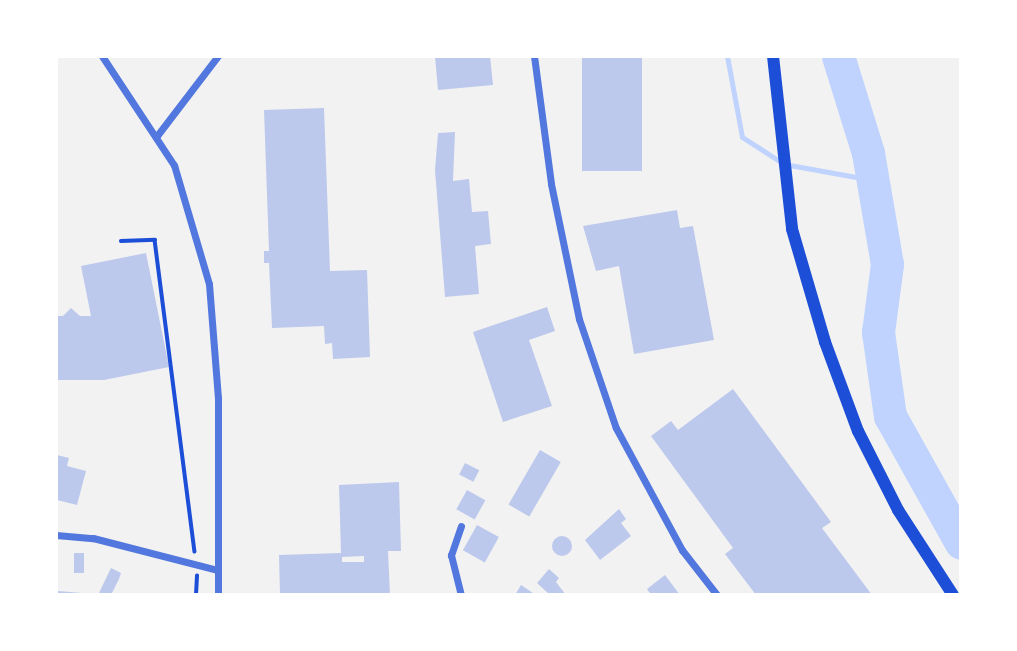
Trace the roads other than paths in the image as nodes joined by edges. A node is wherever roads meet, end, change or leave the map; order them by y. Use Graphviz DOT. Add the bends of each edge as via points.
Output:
graph roads {
  1 [pos="102,56"];
  2 [pos="218,56"];
  3 [pos="534,56"];
  4 [pos="773,56"];
  5 [pos="156,137"];
  6 [pos="461,526"];
  7 [pos="56,536"];
  8 [pos="218,570"];
  9 [pos="219,594"];
  10 [pos="461,595"];
  11 [pos="717,595"];
  12 [pos="953,595"];
  1 -- 5 [label="street"];
  2 -- 5 [label="street"];
  3 -- 11 [label="street" via="551,184 579,319 617,428 682,550"];
  4 -- 12 [label="main road" via="792,229 825,342 858,431 898,510"];
  5 -- 8 [label="street" via="174,165 209,284 218,398"];
  6 -- 10 [label="street" via="451,555"];
  7 -- 8 [label="street" via="93,538"];
  8 -- 9 [label="street"];
}
